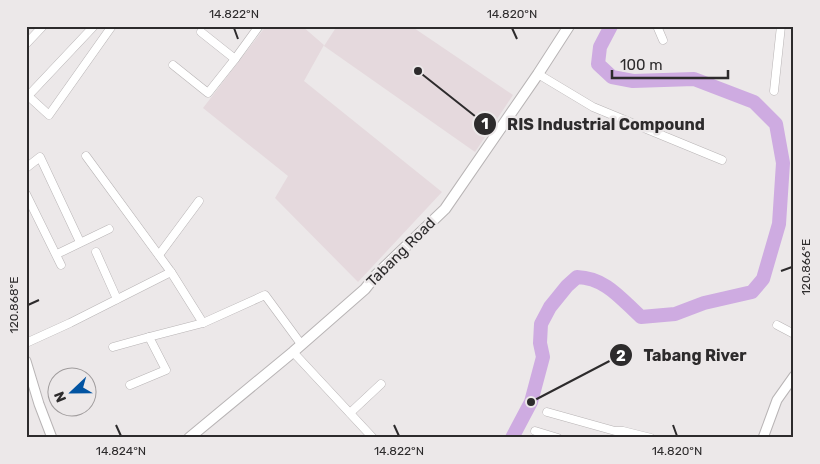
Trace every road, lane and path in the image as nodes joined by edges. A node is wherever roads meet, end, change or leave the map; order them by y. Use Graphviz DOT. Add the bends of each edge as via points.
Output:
graph roads {
  1 [pos="43,26"];
  2 [pos="94,26"];
  3 [pos="112,26"];
  4 [pos="259,26"];
  5 [pos="569,26"];
  6 [pos="657,26"];
  7 [pos="781,26"];
  8 [pos="201,32"];
  9 [pos="663,40"];
  10 [pos="26,44"];
  11 [pos="235,59"];
  12 [pos="173,65"];
  13 [pos="538,74"];
  14 [pos="774,91"];
  15 [pos="208,93"];
  16 [pos="27,95"];
  17 [pos="203,101"];
  18 [pos="86,156"];
  19 [pos="722,160"];
  20 [pos="26,168"];
  21 [pos="27,199"];
  22 [pos="199,201"];
  23 [pos="109,229"];
  24 [pos="80,242"];
  25 [pos="96,252"];
  26 [pos="57,254"];
  27 [pos="159,255"];
  28 [pos="62,265"];
  29 [pos="172,272"];
  30 [pos="117,299"];
  31 [pos="203,323"];
  32 [pos="777,326"];
  33 [pos="794,334"];
  34 [pos="149,337"];
  35 [pos="26,343"];
  36 [pos="301,344"];
  37 [pos="113,347"];
  38 [pos="292,352"];
  39 [pos="26,361"];
  40 [pos="794,376"];
  41 [pos="381,384"];
  42 [pos="130,385"];
  43 [pos="547,412"];
  44 [pos="350,413"];
  45 [pos="535,431"];
  46 [pos="52,438"];
  47 [pos="189,438"];
  48 [pos="373,438"];
  49 [pos="558,438"];
  50 [pos="651,438"];
  51 [pos="763,438"];
  1 -- 10 [label="street"];
  2 -- 16 [label="street"];
  3 -- 16 [label="street" via="50,115"];
  4 -- 11 [label="street"];
  5 -- 13 [label="main road, Tabang Road"];
  6 -- 9 [label="street"];
  7 -- 14 [label="street"];
  8 -- 11 [label="street"];
  11 -- 15 [label="street"];
  12 -- 15 [label="street"];
  13 -- 19 [label="street" via="593,107"];
  13 -- 36 [label="main road, Tabang Road" via="444,209 365,289"];
  15 -- 17 [label="street"];
  18 -- 27 [label="street"];
  20 -- 24 [label="street" via="40,157"];
  21 -- 26 [label="street"];
  22 -- 27 [label="street"];
  23 -- 24 [label="street"];
  24 -- 26 [label="street"];
  25 -- 30 [label="street"];
  26 -- 28 [label="street"];
  27 -- 29 [label="street"];
  29 -- 30 [label="street"];
  29 -- 31 [label="street"];
  30 -- 35 [label="street"];
  31 -- 34 [label="street"];
  31 -- 36 [label="street" via="265,294"];
  32 -- 33 [label="street"];
  34 -- 37 [label="street"];
  34 -- 42 [label="street" via="166,370"];
  36 -- 38 [label="main road, Tabang Road"];
  38 -- 44 [label="street"];
  38 -- 47 [label="main road, Tabang Road"];
  39 -- 46 [label="street"];
  40 -- 51 [label="street" via="778,400"];
  41 -- 44 [label="street"];
  43 -- 50 [label="street"];
  44 -- 48 [label="street"];
  45 -- 49 [label="street"];
}
